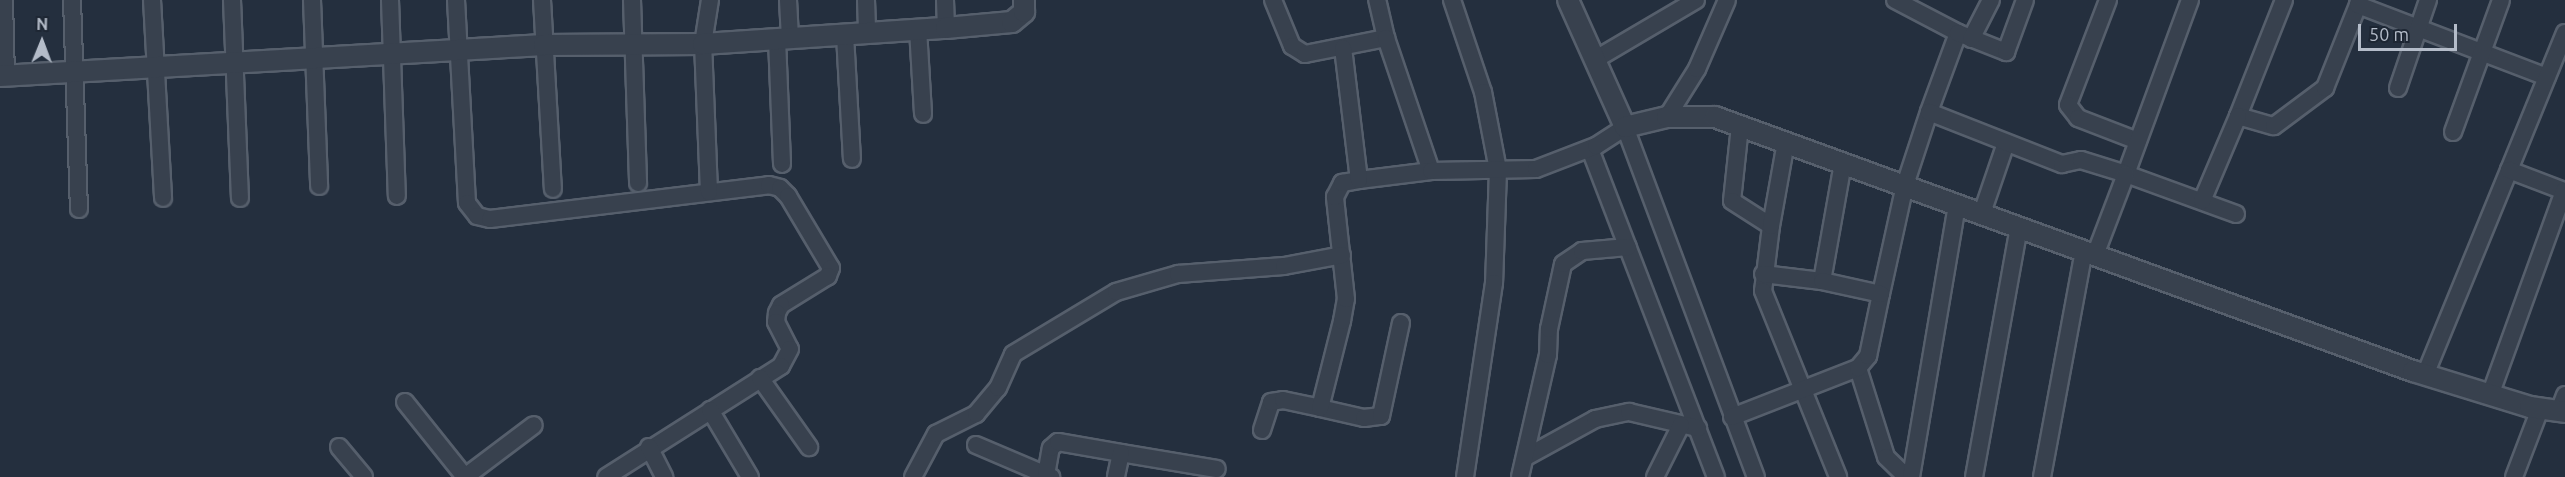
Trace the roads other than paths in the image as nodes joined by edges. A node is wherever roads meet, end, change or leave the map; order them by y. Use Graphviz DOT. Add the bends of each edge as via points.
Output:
graph roads {
  1 [pos="4,0"];
  2 [pos="72,0"];
  3 [pos="152,0"];
  4 [pos="232,0"];
  5 [pos="312,0"];
  6 [pos="390,0"];
  7 [pos="456,0"];
  8 [pos="542,0"];
  9 [pos="632,0"];
  10 [pos="710,0"];
  11 [pos="789,0"];
  12 [pos="866,0"];
  13 [pos="945,0"];
  14 [pos="1024,0"];
  15 [pos="1377,0"];
  16 [pos="1452,0"];
  17 [pos="1568,0"];
  18 [pos="1696,0"];
  19 [pos="1727,0"];
  20 [pos="1896,0"];
  21 [pos="1991,0"];
  22 [pos="2025,0"];
  23 [pos="2108,0"];
  24 [pos="2190,0"];
  25 [pos="2284,0"];
  26 [pos="2428,0"];
  27 [pos="2502,0"];
  28 [pos="1278,1"];
  29 [pos="2358,3"];
  30 [pos="946,28"];
  31 [pos="2418,28"];
  32 [pos="918,30"];
  33 [pos="867,33"];
  34 [pos="2565,33"];
  35 [pos="845,35"];
  36 [pos="1964,36"];
  37 [pos="783,38"];
  38 [pos="1386,38"];
  39 [pos="703,44"];
  40 [pos="544,45"];
  41 [pos="635,46"];
  42 [pos="1343,48"];
  43 [pos="459,49"];
  44 [pos="2481,50"];
  45 [pos="392,53"];
  46 [pos="315,58"];
  47 [pos="1596,59"];
  48 [pos="234,62"];
  49 [pos="156,67"];
  50 [pos="74,71"];
  51 [pos="3,75"];
  52 [pos="2547,77"];
  53 [pos="2398,88"];
  54 [pos="1929,112"];
  55 [pos="923,114"];
  56 [pos="2238,116"];
  57 [pos="1667,117"];
  58 [pos="1740,126"];
  59 [pos="1618,132"];
  60 [pos="2453,132"];
  61 [pos="2138,141"];
  62 [pos="1786,142"];
  63 [pos="2006,143"];
  64 [pos="1593,147"];
  65 [pos="852,159"];
  66 [pos="1843,163"];
  67 [pos="782,164"];
  68 [pos="1498,170"];
  69 [pos="2509,170"];
  70 [pos="1431,171"];
  71 [pos="2126,174"];
  72 [pos="1359,180"];
  73 [pos="638,183"];
  74 [pos="1905,185"];
  75 [pos="319,186"];
  76 [pos="554,189"];
  77 [pos="709,192"];
  78 [pos="2565,192"];
  79 [pos="397,196"];
  80 [pos="163,198"];
  81 [pos="240,198"];
  82 [pos="2202,201"];
  83 [pos="1957,204"];
  84 [pos="79,209"];
  85 [pos="1982,213"];
  86 [pos="2236,214"];
  87 [pos="1771,226"];
  88 [pos="2019,227"];
  89 [pos="1628,247"];
  90 [pos="2089,252"];
  91 [pos="1342,255"];
  92 [pos="1763,274"];
  93 [pos="1822,281"];
  94 [pos="1881,294"];
  95 [pos="1401,323"];
  96 [pos="1858,368"];
  97 [pos="2425,375"];
  98 [pos="760,378"];
  99 [pos="1804,391"];
  100 [pos="2490,394"];
  101 [pos="405,402"];
  102 [pos="2557,407"];
  103 [pos="1320,408"];
  104 [pos="710,410"];
  105 [pos="1732,417"];
  106 [pos="1681,424"];
  107 [pos="534,425"];
  108 [pos="1698,428"];
  109 [pos="1262,430"];
  110 [pos="976,444"];
  111 [pos="339,447"];
  112 [pos="649,447"];
  113 [pos="809,447"];
  114 [pos="1121,453"];
  115 [pos="1526,457"];
  116 [pos="1216,469"];
  117 [pos="1048,476"];
  118 [pos="364,477"];
  119 [pos="465,477"];
  120 [pos="606,477"];
  121 [pos="664,477"];
  122 [pos="750,477"];
  123 [pos="913,477"];
  124 [pos="1116,477"];
  125 [pos="1465,477"];
  126 [pos="1520,477"];
  127 [pos="1655,477"];
  128 [pos="1716,477"];
  129 [pos="1756,477"];
  130 [pos="1838,477"];
  131 [pos="1909,477"];
  132 [pos="1974,477"];
  133 [pos="2042,477"];
  134 [pos="2514,477"];
  1 -- 51 [label="street"];
  2 -- 50 [label="street"];
  3 -- 49 [label="street"];
  4 -- 48 [label="street"];
  5 -- 46 [label="street"];
  6 -- 45 [label="street"];
  7 -- 43 [label="street"];
  8 -- 40 [label="street"];
  9 -- 41 [label="street"];
  10 -- 39 [label="street"];
  11 -- 37 [label="street"];
  12 -- 33 [label="street"];
  13 -- 30 [label="street"];
  14 -- 30 [label="street" via="1024,12 1012,22"];
  15 -- 38 [label="street"];
  16 -- 68 [label="street" via="1483,93"];
  17 -- 47 [label="street"];
  18 -- 47 [label="street"];
  19 -- 57 [label="street" via="1697,69"];
  20 -- 36 [label="street"];
  21 -- 36 [label="street"];
  22 -- 36 [label="street" via="2006,52"];
  23 -- 61 [label="street" via="2068,105 2078,118"];
  24 -- 61 [label="street"];
  25 -- 56 [label="street"];
  26 -- 31 [label="street"];
  27 -- 44 [label="street"];
  28 -- 42 [label="street" via="1297,51 1305,54"];
  29 -- 31 [label="street"];
  29 -- 56 [label="street" via="2325,88 2274,126"];
  30 -- 32 [label="street"];
  31 -- 44 [label="street"];
  31 -- 53 [label="street"];
  32 -- 33 [label="street"];
  32 -- 55 [label="street"];
  33 -- 35 [label="street"];
  34 -- 52 [label="street"];
  35 -- 37 [label="street"];
  35 -- 65 [label="street"];
  36 -- 54 [label="street"];
  37 -- 39 [label="street"];
  37 -- 67 [label="street"];
  38 -- 42 [label="street"];
  38 -- 70 [label="street"];
  39 -- 41 [label="street"];
  39 -- 77 [label="street"];
  40 -- 41 [label="street"];
  40 -- 43 [label="street"];
  40 -- 76 [label="street"];
  41 -- 73 [label="street"];
  42 -- 72 [label="street"];
  43 -- 45 [label="street"];
  43 -- 77 [label="street" via="467,203 477,216 500,218"];
  44 -- 52 [label="street"];
  44 -- 60 [label="street"];
  45 -- 46 [label="street"];
  45 -- 79 [label="street"];
  46 -- 48 [label="street"];
  46 -- 75 [label="street"];
  47 -- 59 [label="street"];
  48 -- 49 [label="street"];
  48 -- 81 [label="street"];
  49 -- 50 [label="street"];
  49 -- 80 [label="street"];
  50 -- 51 [label="street"];
  50 -- 84 [label="street"];
  52 -- 69 [label="street"];
  54 -- 63 [label="street"];
  54 -- 74 [label="street"];
  56 -- 82 [label="street"];
  57 -- 58 [label="street" via="1715,117"];
  57 -- 59 [label="street"];
  58 -- 62 [label="street"];
  58 -- 87 [label="street" via="1732,201"];
  59 -- 64 [label="street"];
  59 -- 105 [label="street"];
  61 -- 71 [label="street"];
  62 -- 66 [label="street"];
  62 -- 87 [label="street"];
  63 -- 71 [label="street" via="2062,165 2081,160"];
  63 -- 85 [label="street"];
  64 -- 68 [label="street" via="1536,169"];
  64 -- 89 [label="street"];
  66 -- 74 [label="street"];
  66 -- 93 [label="street"];
  68 -- 70 [label="street"];
  68 -- 125 [label="street" via="1494,283"];
  69 -- 78 [label="street"];
  69 -- 97 [label="street"];
  70 -- 72 [label="street"];
  71 -- 82 [label="street"];
  71 -- 90 [label="street"];
  72 -- 91 [label="street" via="1342,183 1336,190"];
  74 -- 83 [label="street"];
  74 -- 94 [label="street"];
  77 -- 98 [label="street" via="770,185 780,188 831,268 828,276 781,305 776,322 790,349 789,358"];
  78 -- 100 [label="street"];
  82 -- 86 [label="street"];
  83 -- 85 [label="street"];
  83 -- 131 [label="street"];
  85 -- 88 [label="street"];
  87 -- 92 [label="street"];
  88 -- 90 [label="street"];
  88 -- 132 [label="street"];
  89 -- 108 [label="street"];
  89 -- 115 [label="street" via="1582,251 1563,264"];
  90 -- 97 [label="street"];
  90 -- 133 [label="street"];
  91 -- 103 [label="street" via="1346,299"];
  91 -- 123 [label="street" via="1284,266 1178,273 1116,292 1013,354 998,388 976,414 936,434"];
  92 -- 93 [label="street"];
  92 -- 99 [label="street" via="1763,291"];
  93 -- 94 [label="street"];
  94 -- 96 [label="street" via="1868,356"];
  95 -- 103 [label="street" via="1381,416 1364,418"];
  96 -- 99 [label="street"];
  96 -- 131 [label="street" via="1886,457"];
  97 -- 100 [label="street"];
  98 -- 104 [label="street"];
  98 -- 113 [label="street"];
  99 -- 105 [label="street"];
  99 -- 130 [label="street"];
  100 -- 102 [label="street"];
  101 -- 119 [label="street"];
  102 -- 134 [label="street"];
  103 -- 109 [label="street" via="1283,400 1271,402"];
  104 -- 112 [label="street"];
  104 -- 122 [label="street"];
  105 -- 129 [label="street"];
  106 -- 108 [label="street"];
  106 -- 115 [label="street" via="1629,412 1595,419"];
  106 -- 127 [label="street"];
  107 -- 119 [label="street"];
  108 -- 128 [label="street"];
  110 -- 117 [label="street"];
  111 -- 118 [label="street"];
  112 -- 120 [label="street"];
  112 -- 121 [label="street"];
  114 -- 116 [label="street"];
  114 -- 117 [label="street" via="1058,442 1051,448"];
  114 -- 124 [label="street"];
  115 -- 126 [label="street"];
}
